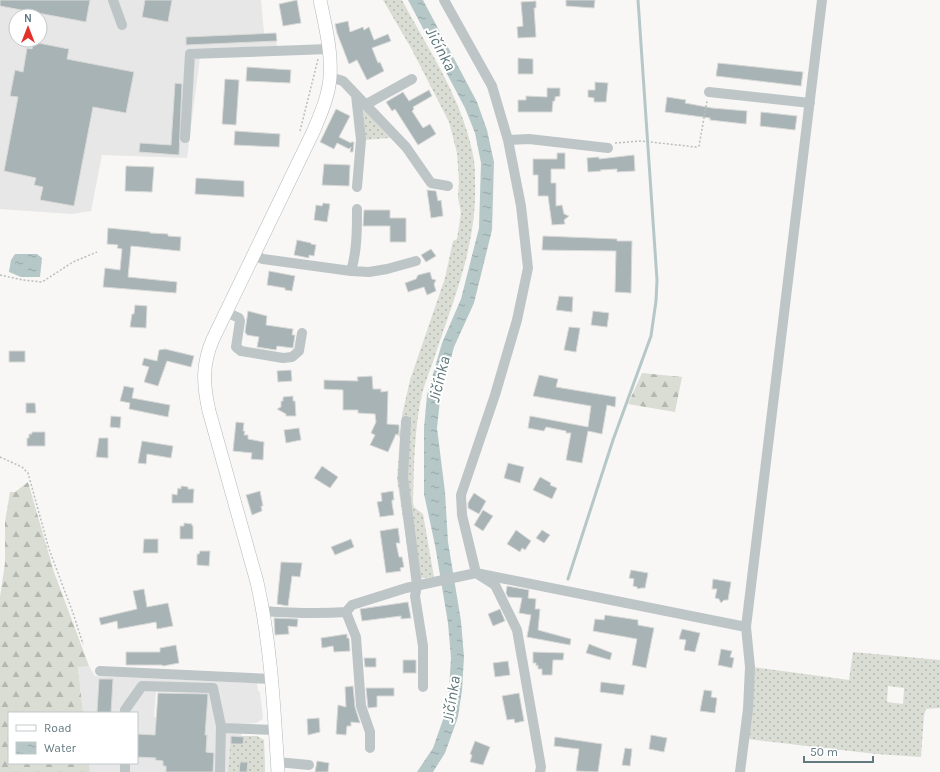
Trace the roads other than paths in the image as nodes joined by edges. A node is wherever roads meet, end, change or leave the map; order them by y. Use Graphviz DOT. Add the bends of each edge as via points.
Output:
graph roads {
  1 [pos="113,0"];
  2 [pos="320,0"];
  3 [pos="444,0"];
  4 [pos="822,0"];
  5 [pos="122,25"];
  6 [pos="329,49"];
  7 [pos="330,77"];
  8 [pos="412,79"];
  9 [pos="709,92"];
  10 [pos="356,95"];
  11 [pos="810,103"];
  12 [pos="364,105"];
  13 [pos="185,138"];
  14 [pos="508,140"];
  15 [pos="608,148"];
  16 [pos="448,186"];
  17 [pos="357,187"];
  18 [pos="357,209"];
  19 [pos="253,255"];
  20 [pos="416,261"];
  21 [pos="351,271"];
  22 [pos="226,312"];
  23 [pos="302,333"];
  24 [pos="406,421"];
  25 [pos="471,574"];
  26 [pos="422,584"];
  27 [pos="263,610"];
  28 [pos="346,612"];
  29 [pos="746,627"];
  30 [pos="100,671"];
  31 [pos="272,679"];
  32 [pos="423,687"];
  33 [pos="125,712"];
  34 [pos="221,728"];
  35 [pos="276,730"];
  36 [pos="370,748"];
  37 [pos="309,765"];
  38 [pos="277,767"];
  39 [pos="220,772"];
  40 [pos="540,772"];
  41 [pos="740,772"];
  1 -- 5 [label="street"];
  2 -- 6 [label="main road"];
  3 -- 14 [label="street" via="492,86"];
  4 -- 11 [label="street"];
  6 -- 7 [label="main road"];
  6 -- 13 [label="street" via="190,54"];
  7 -- 10 [label="street" via="343,81"];
  7 -- 19 [label="main road" via="324,104 314,130"];
  8 -- 12 [label="street"];
  9 -- 11 [label="street"];
  10 -- 12 [label="street"];
  10 -- 17 [label="street" via="361,140"];
  11 -- 29 [label="street"];
  12 -- 16 [label="street" via="406,147 431,183"];
  14 -- 15 [label="street" via="529,139"];
  14 -- 25 [label="street" via="521,206 528,268 517,320 467,480 460,494"];
  18 -- 21 [label="street"];
  19 -- 21 [label="street" via="263,259"];
  19 -- 22 [label="main road"];
  20 -- 21 [label="street" via="387,270"];
  22 -- 23 [label="street" via="239,318 236,347 241,351 283,358 292,357 299,350"];
  22 -- 27 [label="main road" via="208,350 205,362 205,387 209,411"];
  24 -- 26 [label="street" via="403,477"];
  25 -- 26 [label="street"];
  25 -- 29 [label="street"];
  25 -- 40 [label="street" via="495,585 517,630 542,767"];
  26 -- 28 [label="street" via="352,605"];
  26 -- 32 [label="street" via="415,596 423,646"];
  27 -- 28 [label="street" via="317,614"];
  27 -- 31 [label="main road"];
  28 -- 36 [label="street" via="356,637 361,706 370,732"];
  29 -- 41 [label="street" via="750,667"];
  30 -- 31 [label="street"];
  31 -- 35 [label="main road"];
  33 -- 34 [label="street" via="142,686 213,688"];
  34 -- 35 [label="street"];
  34 -- 39 [label="street"];
  35 -- 38 [label="main road"];
  37 -- 38 [label="street"];
}
